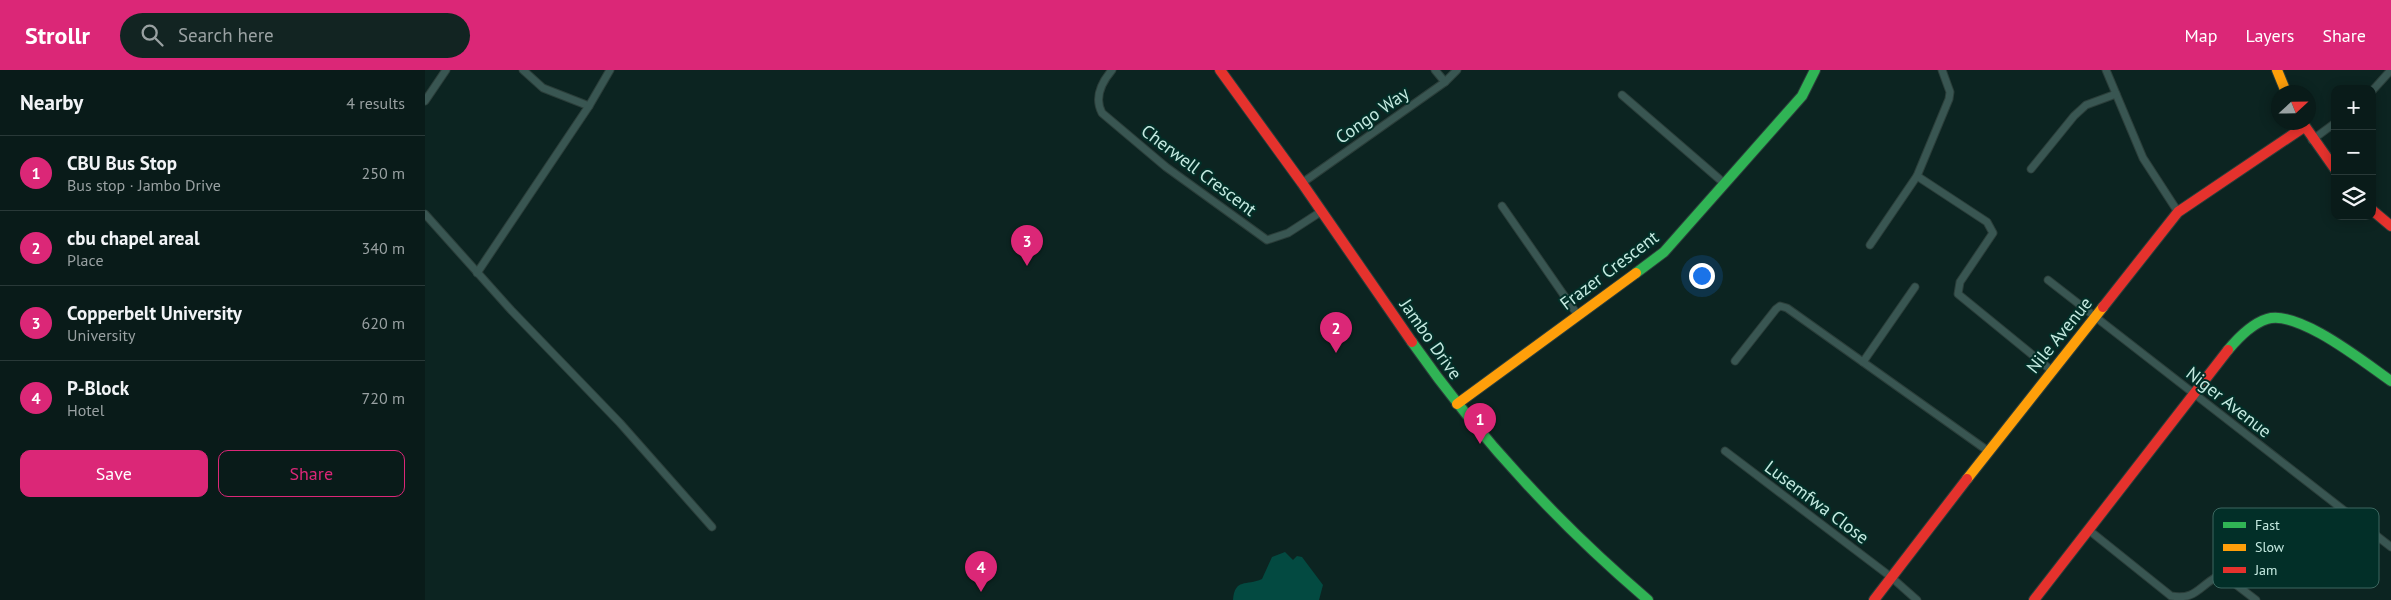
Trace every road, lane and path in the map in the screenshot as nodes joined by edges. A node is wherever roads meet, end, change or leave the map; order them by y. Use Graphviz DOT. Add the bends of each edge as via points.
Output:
graph roads {
  1 [pos="446,70"];
  2 [pos="523,70"];
  3 [pos="610,70"];
  4 [pos="1112,70"];
  5 [pos="1219,70"];
  6 [pos="1435,70"];
  7 [pos="1457,70"];
  8 [pos="1815,70"];
  9 [pos="1942,70"];
  10 [pos="2106,70"];
  11 [pos="2277,70"];
  12 [pos="2391,70"];
  13 [pos="1445,82"];
  14 [pos="2283,85"];
  15 [pos="2376,87"];
  16 [pos="2116,94"];
  17 [pos="1622,96"];
  18 [pos="425,101"];
  19 [pos="589,106"];
  20 [pos="2331,126"];
  21 [pos="2296,130"];
  22 [pos="2306,130"];
  23 [pos="2312,140"];
  24 [pos="2331,164"];
  25 [pos="2031,169"];
  26 [pos="1917,176"];
  27 [pos="1303,183"];
  28 [pos="1725,184"];
  29 [pos="1503,206"];
  30 [pos="1322,211"];
  31 [pos="2178,212"];
  32 [pos="2376,213"];
  33 [pos="425,214"];
  34 [pos="2391,226"];
  35 [pos="1870,244"];
  36 [pos="477,273"];
  37 [pos="2048,280"];
  38 [pos="1915,287"];
  39 [pos="1577,314"];
  40 [pos="2096,317"];
  41 [pos="1735,360"];
  42 [pos="1863,362"];
  43 [pos="2051,370"];
  44 [pos="2391,382"];
  45 [pos="2193,394"];
  46 [pos="1457,404"];
  47 [pos="1725,451"];
  48 [pos="1987,451"];
  49 [pos="2341,508"];
  50 [pos="712,527"];
  51 [pos="2090,531"];
  52 [pos="2379,538"];
  53 [pos="2391,547"];
  54 [pos="1891,577"];
  55 [pos="2213,579"];
  56 [pos="2240,588"];
  57 [pos="2171,598"];
  58 [pos="1648,600"];
  59 [pos="1874,600"];
  60 [pos="1917,600"];
  61 [pos="2034,600"];
  62 [pos="2256,600"];
  1 -- 18 [label="street"];
  2 -- 19 [label="street" via="543,88"];
  3 -- 19 [label="street"];
  4 -- 30 [label="street, Cherwell Crescent" via="1100,90 1098,106 1102,113 1166,167 1267,240 1288,233"];
  5 -- 27 [label="street, Jambo Drive"];
  6 -- 13 [label="street"];
  7 -- 13 [label="street, Congo Way"];
  8 -- 28 [label="street, Frazer Crescent" via="1802,96"];
  9 -- 26 [label="street" via="1950,92 1949,99"];
  10 -- 16 [label="street"];
  11 -- 14 [label="street"];
  12 -- 15 [label="street"];
  13 -- 27 [label="street, Congo Way"];
  16 -- 25 [label="street" via="2085,105"];
  16 -- 31 [label="street" via="2143,158"];
  17 -- 28 [label="street"];
  19 -- 36 [label="street"];
  20 -- 23 [label="street"];
  21 -- 31 [label="street, Nile Avenue"];
  22 -- 23 [label="street"];
  23 -- 24 [label="street"];
  26 -- 35 [label="street"];
  26 -- 43 [label="street" via="1987,222 1993,233 1960,282 1958,294"];
  27 -- 30 [label="street, Jambo Drive"];
  28 -- 39 [label="street, Frazer Crescent" via="1664,252"];
  29 -- 39 [label="street"];
  30 -- 46 [label="street, Jambo Drive"];
  31 -- 40 [label="street, Nile Avenue"];
  32 -- 34 [label="street"];
  33 -- 36 [label="street"];
  36 -- 50 [label="street" via="621,423"];
  37 -- 40 [label="street, Niger Avenue"];
  38 -- 42 [label="street"];
  39 -- 46 [label="street, Frazer Crescent"];
  40 -- 43 [label="street, Nile Avenue"];
  40 -- 45 [label="street, Niger Avenue"];
  41 -- 42 [label="street" via="1780,306"];
  42 -- 48 [label="street"];
  43 -- 48 [label="street, Nile Avenue"];
  44 -- 45 [label="street" via="2306,326 2287,318 2271,318 2258,323 2232,345"];
  45 -- 49 [label="street, Niger Avenue"];
  45 -- 51 [label="street"];
  46 -- 58 [label="street, Jambo Drive" via="1553,512 1592,552"];
  47 -- 54 [label="street, Lusemfwa Close"];
  48 -- 54 [label="street, Nile Avenue"];
  51 -- 57 [label="street"];
  51 -- 61 [label="street"];
  52 -- 53 [label="street, Niger Avenue"];
  54 -- 59 [label="street, Nile Avenue"];
  54 -- 60 [label="street, Lusemfwa Close"];
  55 -- 57 [label="street" via="2194,596"];
  56 -- 62 [label="street"];
}
